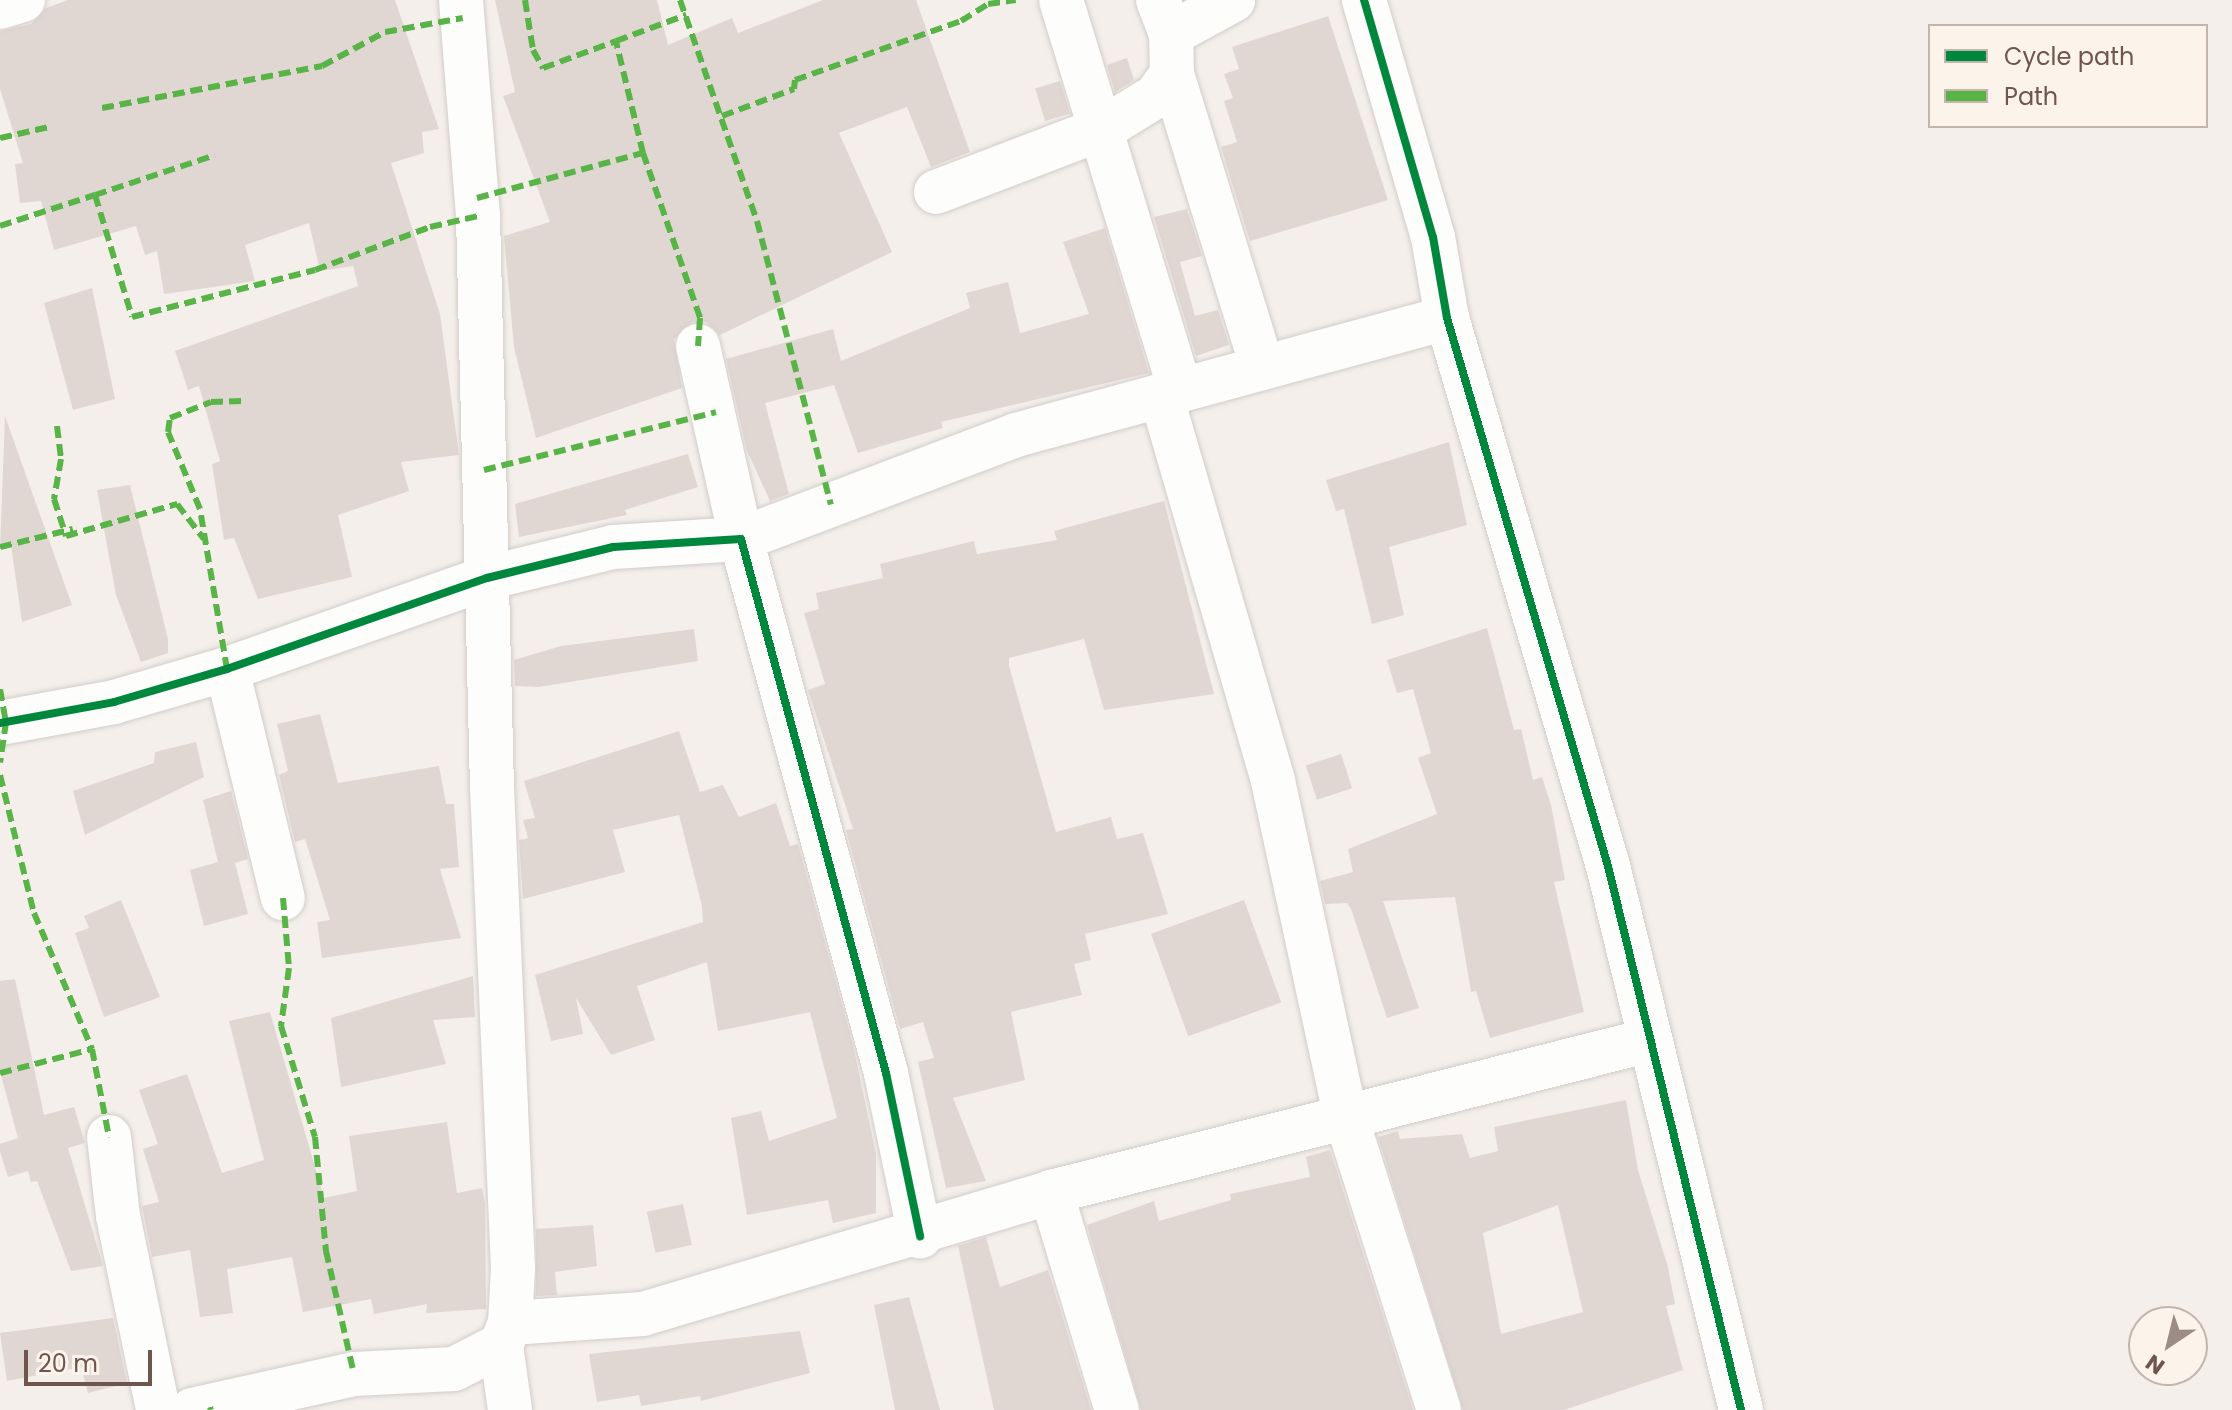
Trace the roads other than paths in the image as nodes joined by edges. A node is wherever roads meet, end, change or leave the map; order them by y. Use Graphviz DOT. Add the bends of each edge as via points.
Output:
graph roads {
  1 [pos="23,0"];
  2 [pos="461,0"];
  3 [pos="1061,0"];
  4 [pos="1233,0"];
  5 [pos="1364,0"];
  6 [pos="0,7"];
  7 [pos="1167,36"];
  8 [pos="1104,128"];
  9 [pos="936,192"];
  10 [pos="1447,318"];
  11 [pos="698,346"];
  12 [pos="1262,367"];
  13 [pos="1170,392"];
  14 [pos="741,539"];
  15 [pos="487,578"];
  16 [pos="227,669"];
  17 [pos="0,723"];
  18 [pos="283,898"];
  19 [pos="1650,1040"];
  20 [pos="1345,1114"];
  21 [pos="109,1137"];
  22 [pos="1051,1192"];
  23 [pos="920,1236"];
  24 [pos="505,1334"];
  25 [pos="158,1410"];
  26 [pos="192,1410"];
  27 [pos="510,1410"];
  28 [pos="1117,1410"];
  29 [pos="1439,1410"];
  30 [pos="1741,1410"];
  1 -- 6 [label="street"];
  2 -- 15 [label="street" via="477,207"];
  3 -- 8 [label="street"];
  4 -- 7 [label="street"];
  5 -- 10 [label="street" via="1433,237"];
  7 -- 8 [label="street" via="1131,115"];
  7 -- 12 [label="street"];
  8 -- 9 [label="street"];
  8 -- 13 [label="street"];
  10 -- 12 [label="street"];
  10 -- 19 [label="street" via="1608,866"];
  11 -- 14 [label="street"];
  12 -- 13 [label="street"];
  13 -- 14 [label="street" via="1016,435"];
  13 -- 20 [label="street" via="1273,781"];
  14 -- 15 [label="street" via="613,547"];
  14 -- 23 [label="street" via="886,1073"];
  15 -- 16 [label="street"];
  15 -- 24 [label="street"];
  16 -- 17 [label="street" via="114,702"];
  16 -- 18 [label="street"];
  19 -- 20 [label="street"];
  19 -- 30 [label="street"];
  20 -- 22 [label="street"];
  20 -- 29 [label="street"];
  21 -- 25 [label="street" via="118,1216"];
  22 -- 23 [label="street"];
  22 -- 28 [label="street"];
  23 -- 24 [label="street" via="643,1314"];
  24 -- 26 [label="street" via="454,1369 354,1374"];
  24 -- 27 [label="street"];
}
